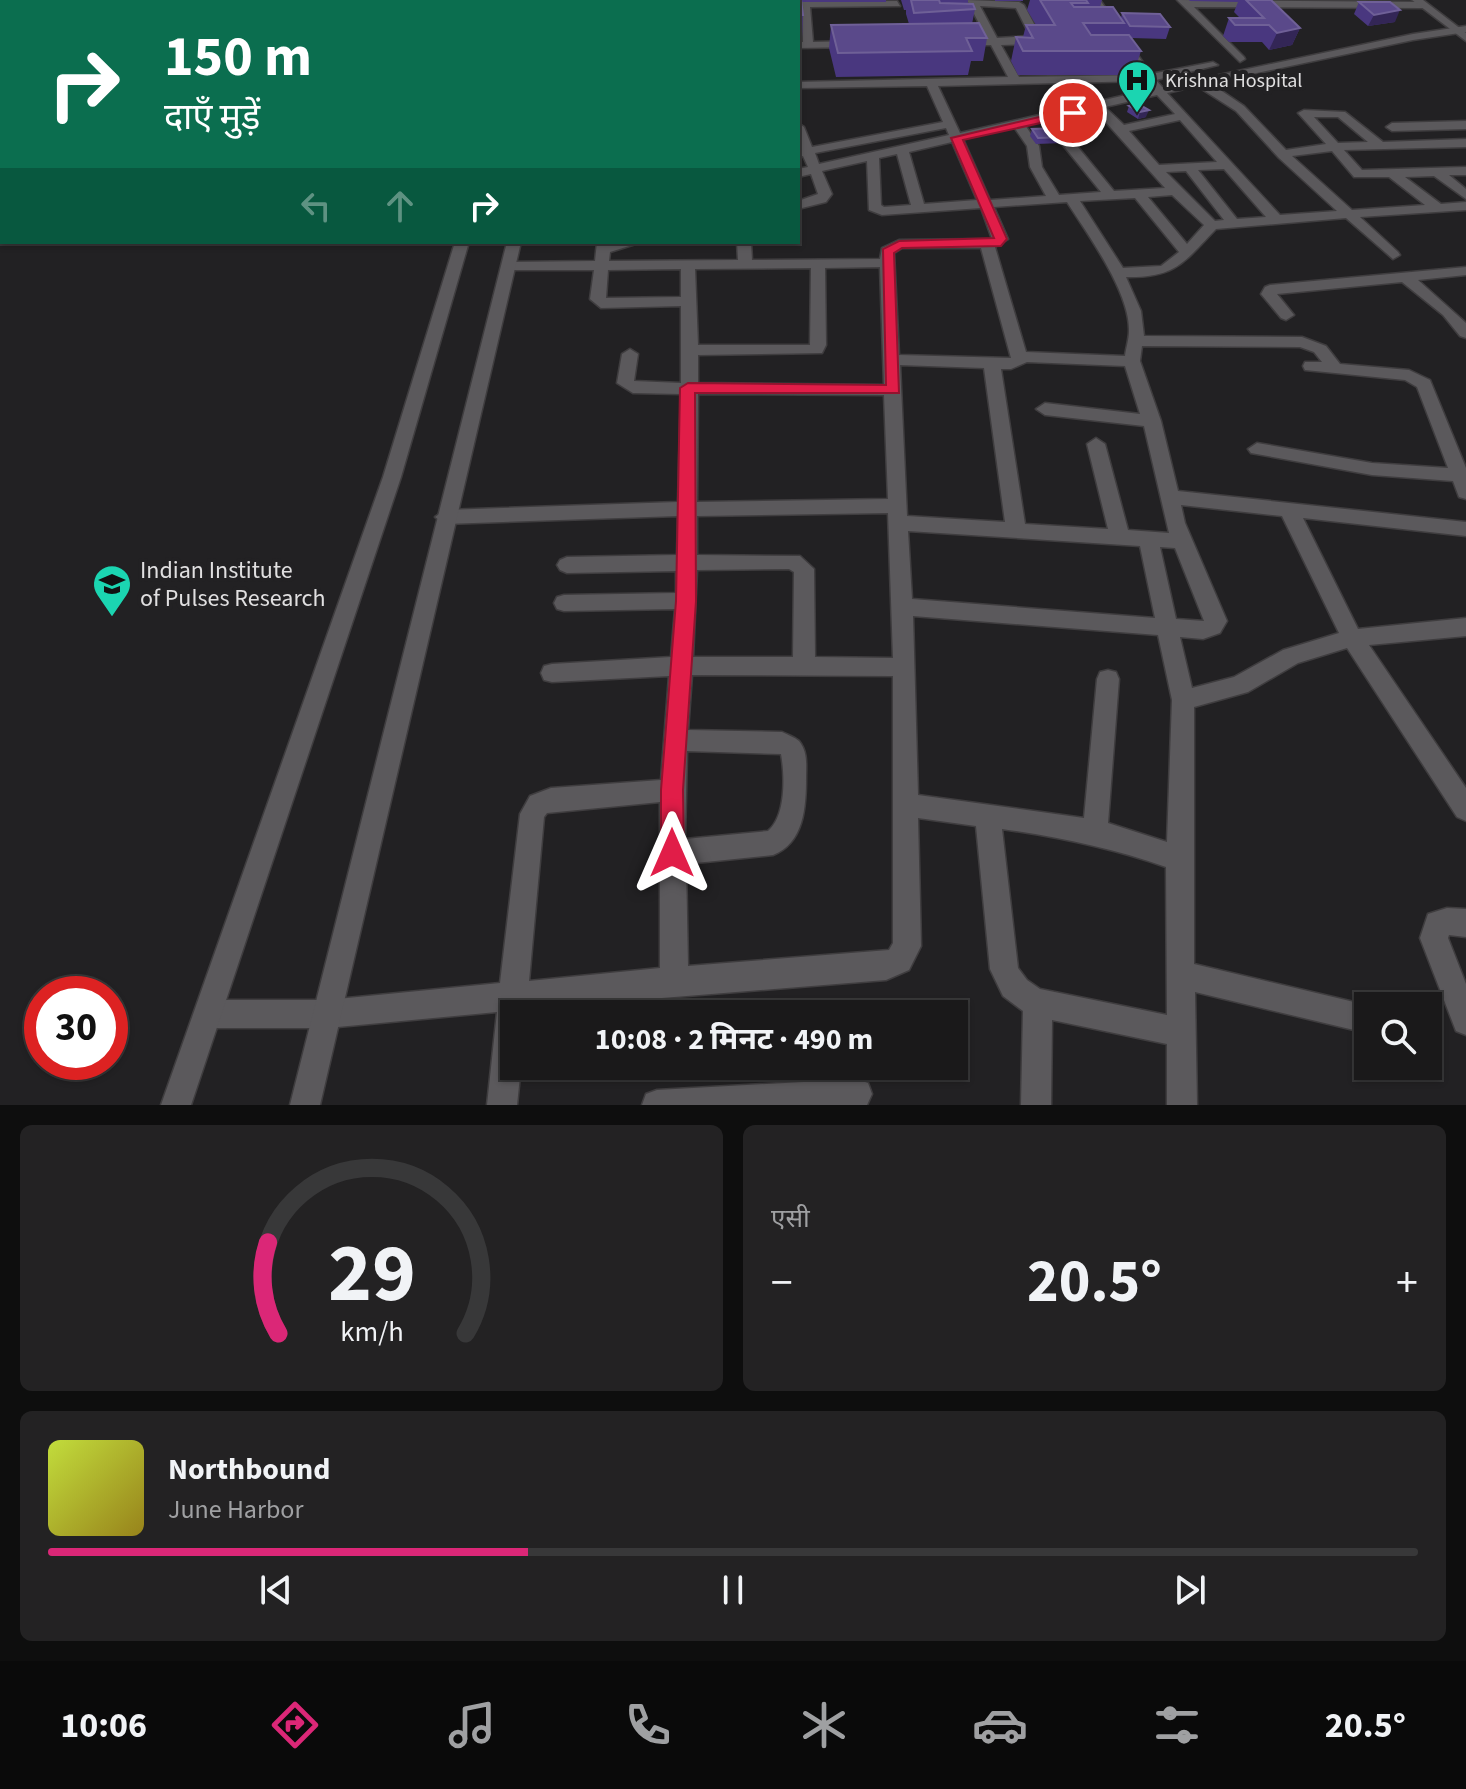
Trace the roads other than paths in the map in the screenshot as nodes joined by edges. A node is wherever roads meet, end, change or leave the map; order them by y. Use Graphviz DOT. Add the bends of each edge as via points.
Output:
graph roads {
  1 [pos="1095,0"];
  2 [pos="973,1"];
  3 [pos="897,2"];
  4 [pos="1184,2"];
  5 [pos="1420,2"];
  6 [pos="1390,5"];
  7 [pos="1402,14"];
  8 [pos="901,17"];
  9 [pos="1442,19"];
  10 [pos="1428,21"];
  11 [pos="1414,24"];
  12 [pos="1371,33"];
  13 [pos="1463,33"];
  14 [pos="993,41"];
  15 [pos="951,42"];
  16 [pos="866,44"];
  17 [pos="803,45"];
  18 [pos="1255,56"];
  19 [pos="1240,59"];
  20 [pos="1175,73"];
  21 [pos="1148,78"];
  22 [pos="1015,81"];
  23 [pos="931,82"];
  24 [pos="1199,82"];
  25 [pos="800,85"];
  26 [pos="1161,90"];
  27 [pos="1098,107"];
  28 [pos="1184,116"];
  29 [pos="1048,118"];
  30 [pos="1018,124"];
  31 [pos="1444,124"];
  32 [pos="1466,125"];
  33 [pos="1392,127"];
  34 [pos="1121,129"];
  35 [pos="953,131"];
  36 [pos="1466,143"];
  37 [pos="1378,144"];
  38 [pos="1334,147"];
  39 [pos="902,150"];
  40 [pos="802,152"];
  41 [pos="1283,154"];
  42 [pos="873,156"];
  43 [pos="1227,165"];
  44 [pos="1189,167"];
  45 [pos="817,169"];
  46 [pos="1156,169"];
  47 [pos="1466,171"];
  48 [pos="1437,172"];
  49 [pos="800,173"];
  50 [pos="1393,174"];
  51 [pos="1175,191"];
  52 [pos="1139,194"];
  53 [pos="1466,195"];
  54 [pos="1112,197"];
  55 [pos="1064,200"];
  56 [pos="800,204"];
  57 [pos="987,206"];
  58 [pos="1466,206"];
  59 [pos="1438,208"];
  60 [pos="919,210"];
  61 [pos="1349,214"];
  62 [pos="1275,218"];
  63 [pos="1232,221"];
  64 [pos="1212,225"];
  65 [pos="461,244"];
  66 [pos="514,244"];
  67 [pos="629,244"];
  68 [pos="744,244"];
  69 [pos="987,244"];
  70 [pos="604,252"];
  71 [pos="1187,253"];
  72 [pos="1393,255"];
  73 [pos="818,263"];
  74 [pos="887,263"];
  75 [pos="688,264"];
  76 [pos="745,264"];
  77 [pos="510,266"];
  78 [pos="1466,271"];
  79 [pos="1118,272"];
  80 [pos="1405,277"];
  81 [pos="689,301"];
  82 [pos="1286,315"];
  83 [pos="1466,333"];
  84 [pos="690,350"];
  85 [pos="1133,351"];
  86 [pos="630,354"];
  87 [pos="1021,357"];
  88 [pos="892,360"];
  89 [pos="992,364"];
  90 [pos="1311,366"];
  91 [pos="1335,368"];
  92 [pos="688,388"];
  93 [pos="894,390"];
  94 [pos="1045,409"];
  95 [pos="1152,421"];
  96 [pos="1096,444"];
  97 [pos="1257,449"];
  98 [pos="1464,481"];
  99 [pos="1169,497"];
  100 [pos="687,509"];
  101 [pos="1290,512"];
  102 [pos="899,514"];
  103 [pos="445,517"];
  104 [pos="1466,529"];
  105 [pos="1016,531"];
  106 [pos="1120,538"];
  107 [pos="1149,540"];
  108 [pos="1182,541"];
  109 [pos="686,562"];
  110 [pos="567,565"];
  111 [pos="686,601"];
  112 [pos="564,603"];
  113 [pos="902,607"];
  114 [pos="1466,627"];
  115 [pos="1169,628"];
  116 [pos="1352,638"];
  117 [pos="680,666"];
  118 [pos="804,667"];
  119 [pos="904,667"];
  120 [pos="552,673"];
  121 [pos="1108,679"];
  122 [pos="1183,700"];
  123 [pos="675,740"];
  124 [pos="672,790"];
  125 [pos="906,805"];
  126 [pos="1466,809"];
  127 [pos="988,816"];
  128 [pos="1095,832"];
  129 [pos="672,853"];
  130 [pos="1179,859"];
  131 [pos="1466,923"];
  132 [pos="1179,974"];
  133 [pos="674,981"];
  134 [pos="515,998"];
  135 [pos="1038,1003"];
  136 [pos="208,1014"];
  137 [pos="327,1014"];
  138 [pos="1354,1016"];
  139 [pos="1466,1021"];
  140 [pos="1179,1032"];
  141 [pos="857,1094"];
  142 [pos="176,1105"];
  143 [pos="305,1105"];
  144 [pos="502,1105"];
  145 [pos="657,1105"];
  146 [pos="1036,1105"];
  147 [pos="1182,1105"];
  1 -- 21 [label="street"];
  2 -- 14 [label="street"];
  2 -- 14 [label="street" via="1019,5 1036,37"];
  3 -- 8 [label="street"];
  3 -- 17 [label="street" via="805,4"];
  4 -- 6 [label="street"];
  4 -- 19 [label="street"];
  5 -- 6 [label="street"];
  5 -- 9 [label="street"];
  6 -- 7 [label="street"];
  9 -- 10 [label="street"];
  9 -- 13 [label="street"];
  11 -- 12 [label="street"];
  13 -- 24 [label="street" via="1413,37"];
  14 -- 15 [label="street"];
  14 -- 22 [label="street"];
  16 -- 17 [label="street"];
  18 -- 19 [label="street"];
  19 -- 20 [label="street"];
  20 -- 21 [label="street"];
  20 -- 24 [label="street"];
  21 -- 22 [label="street"];
  21 -- 26 [label="street"];
  22 -- 23 [label="street"];
  23 -- 25 [label="street"];
  23 -- 35 [label="street"];
  24 -- 26 [label="street"];
  24 -- 41 [label="street" via="1245,110"];
  26 -- 27 [label="street"];
  26 -- 28 [label="street"];
  27 -- 29 [label="street"];
  27 -- 34 [label="street"];
  28 -- 34 [label="street"];
  28 -- 43 [label="street"];
  29 -- 30 [label="street"];
  29 -- 54 [label="street"];
  30 -- 35 [label="street"];
  30 -- 55 [label="street" via="1033,146 1036,167"];
  31 -- 32 [label="street"];
  31 -- 33 [label="street"];
  31 -- 36 [label="street"];
  34 -- 46 [label="street"];
  35 -- 39 [label="street"];
  35 -- 40 [label="street"];
  35 -- 57 [label="street"];
  36 -- 37 [label="street"];
  37 -- 38 [label="street"];
  37 -- 38 [label="street" via="1341,114 1304,113"];
  38 -- 41 [label="street"];
  38 -- 50 [label="street" via="1359,174"];
  39 -- 42 [label="street"];
  39 -- 60 [label="street"];
  40 -- 45 [label="street"];
  41 -- 61 [label="street"];
  42 -- 45 [label="street"];
  42 -- 60 [label="street" via="874,207"];
  43 -- 44 [label="street"];
  43 -- 62 [label="street"];
  44 -- 46 [label="street"];
  44 -- 63 [label="street"];
  45 -- 49 [label="street"];
  45 -- 56 [label="street" via="824,197"];
  46 -- 51 [label="street"];
  47 -- 48 [label="street"];
  48 -- 50 [label="street"];
  48 -- 53 [label="street"];
  50 -- 59 [label="street"];
  51 -- 52 [label="street"];
  51 -- 64 [label="street"];
  52 -- 54 [label="street"];
  52 -- 71 [label="street"];
  54 -- 55 [label="street"];
  55 -- 57 [label="street"];
  55 -- 79 [label="street"];
  57 -- 60 [label="street"];
  57 -- 69 [label="street" via="1001,239"];
  58 -- 59 [label="street"];
  59 -- 61 [label="street"];
  61 -- 62 [label="street"];
  61 -- 72 [label="street"];
  62 -- 63 [label="street"];
  63 -- 64 [label="street"];
  64 -- 71 [label="street"];
  65 -- 136 [label="street" via="392,477"];
  66 -- 77 [label="street"];
  67 -- 70 [label="street"];
  68 -- 76 [label="street"];
  69 -- 74 [label="street" via="899,244 887,251"];
  69 -- 87 [label="street"];
  70 -- 75 [label="street"];
  70 -- 77 [label="street"];
  70 -- 81 [label="street" via="601,303"];
  71 -- 79 [label="street" via="1163,273"];
  73 -- 74 [label="street"];
  73 -- 76 [label="street"];
  73 -- 84 [label="street" via="816,350"];
  74 -- 88 [label="street"];
  75 -- 76 [label="street"];
  75 -- 81 [label="street"];
  77 -- 103 [label="street"];
  78 -- 80 [label="street"];
  79 -- 85 [label="street" via="1135,320"];
  80 -- 82 [label="street" via="1270,290"];
  80 -- 83 [label="street"];
  81 -- 84 [label="street"];
  84 -- 92 [label="street"];
  85 -- 87 [label="street"];
  85 -- 91 [label="street" via="1302,342 1320,349"];
  85 -- 95 [label="street"];
  86 -- 92 [label="street" via="628,386"];
  87 -- 89 [label="street" via="1017,363"];
  88 -- 89 [label="street"];
  88 -- 93 [label="street"];
  89 -- 105 [label="street"];
  90 -- 91 [label="street"];
  91 -- 98 [label="street" via="1419,379"];
  92 -- 93 [label="street"];
  92 -- 100 [label="street"];
  93 -- 102 [label="street"];
  94 -- 95 [label="street"];
  95 -- 99 [label="street"];
  96 -- 106 [label="street"];
  97 -- 98 [label="street"];
  99 -- 101 [label="street"];
  99 -- 108 [label="street"];
  100 -- 102 [label="street"];
  100 -- 103 [label="street"];
  100 -- 109 [label="street"];
  101 -- 104 [label="street"];
  101 -- 116 [label="street"];
  102 -- 105 [label="street"];
  102 -- 113 [label="street"];
  103 -- 137 [label="street"];
  105 -- 106 [label="street"];
  106 -- 107 [label="street"];
  107 -- 108 [label="street"];
  107 -- 115 [label="street"];
  108 -- 115 [label="street" via="1216,621 1203,630"];
  109 -- 110 [label="street"];
  109 -- 111 [label="street"];
  109 -- 118 [label="street" via="800,565"];
  111 -- 112 [label="street"];
  111 -- 117 [label="street"];
  113 -- 115 [label="street"];
  113 -- 119 [label="street"];
  114 -- 116 [label="street"];
  115 -- 122 [label="street"];
  116 -- 122 [label="street" via="1291,656 1240,685"];
  116 -- 126 [label="street"];
  117 -- 118 [label="street"];
  117 -- 120 [label="street"];
  117 -- 123 [label="street"];
  118 -- 119 [label="street"];
  119 -- 125 [label="street"];
  121 -- 128 [label="street"];
  122 -- 130 [label="street"];
  123 -- 124 [label="street"];
  123 -- 129 [label="street" via="782,743 794,755 790,827 783,837 773,843"];
  124 -- 129 [label="street"];
  124 -- 134 [label="street" via="539,804 532,814"];
  125 -- 127 [label="street"];
  125 -- 133 [label="street" via="907,946 899,960 886,966"];
  127 -- 128 [label="street"];
  127 -- 135 [label="street" via="1004,969 1018,994"];
  128 -- 130 [label="street"];
  129 -- 133 [label="street"];
  130 -- 132 [label="street"];
  131 -- 139 [label="street" via="1438,924 1434,938"];
  132 -- 138 [label="street"];
  132 -- 140 [label="street"];
  133 -- 134 [label="street"];
  134 -- 137 [label="street"];
  134 -- 144 [label="street"];
  135 -- 140 [label="street"];
  135 -- 146 [label="street"];
  136 -- 137 [label="street"];
  136 -- 142 [label="street"];
  137 -- 143 [label="street"];
  140 -- 147 [label="street"];
  141 -- 145 [label="street"];
}
